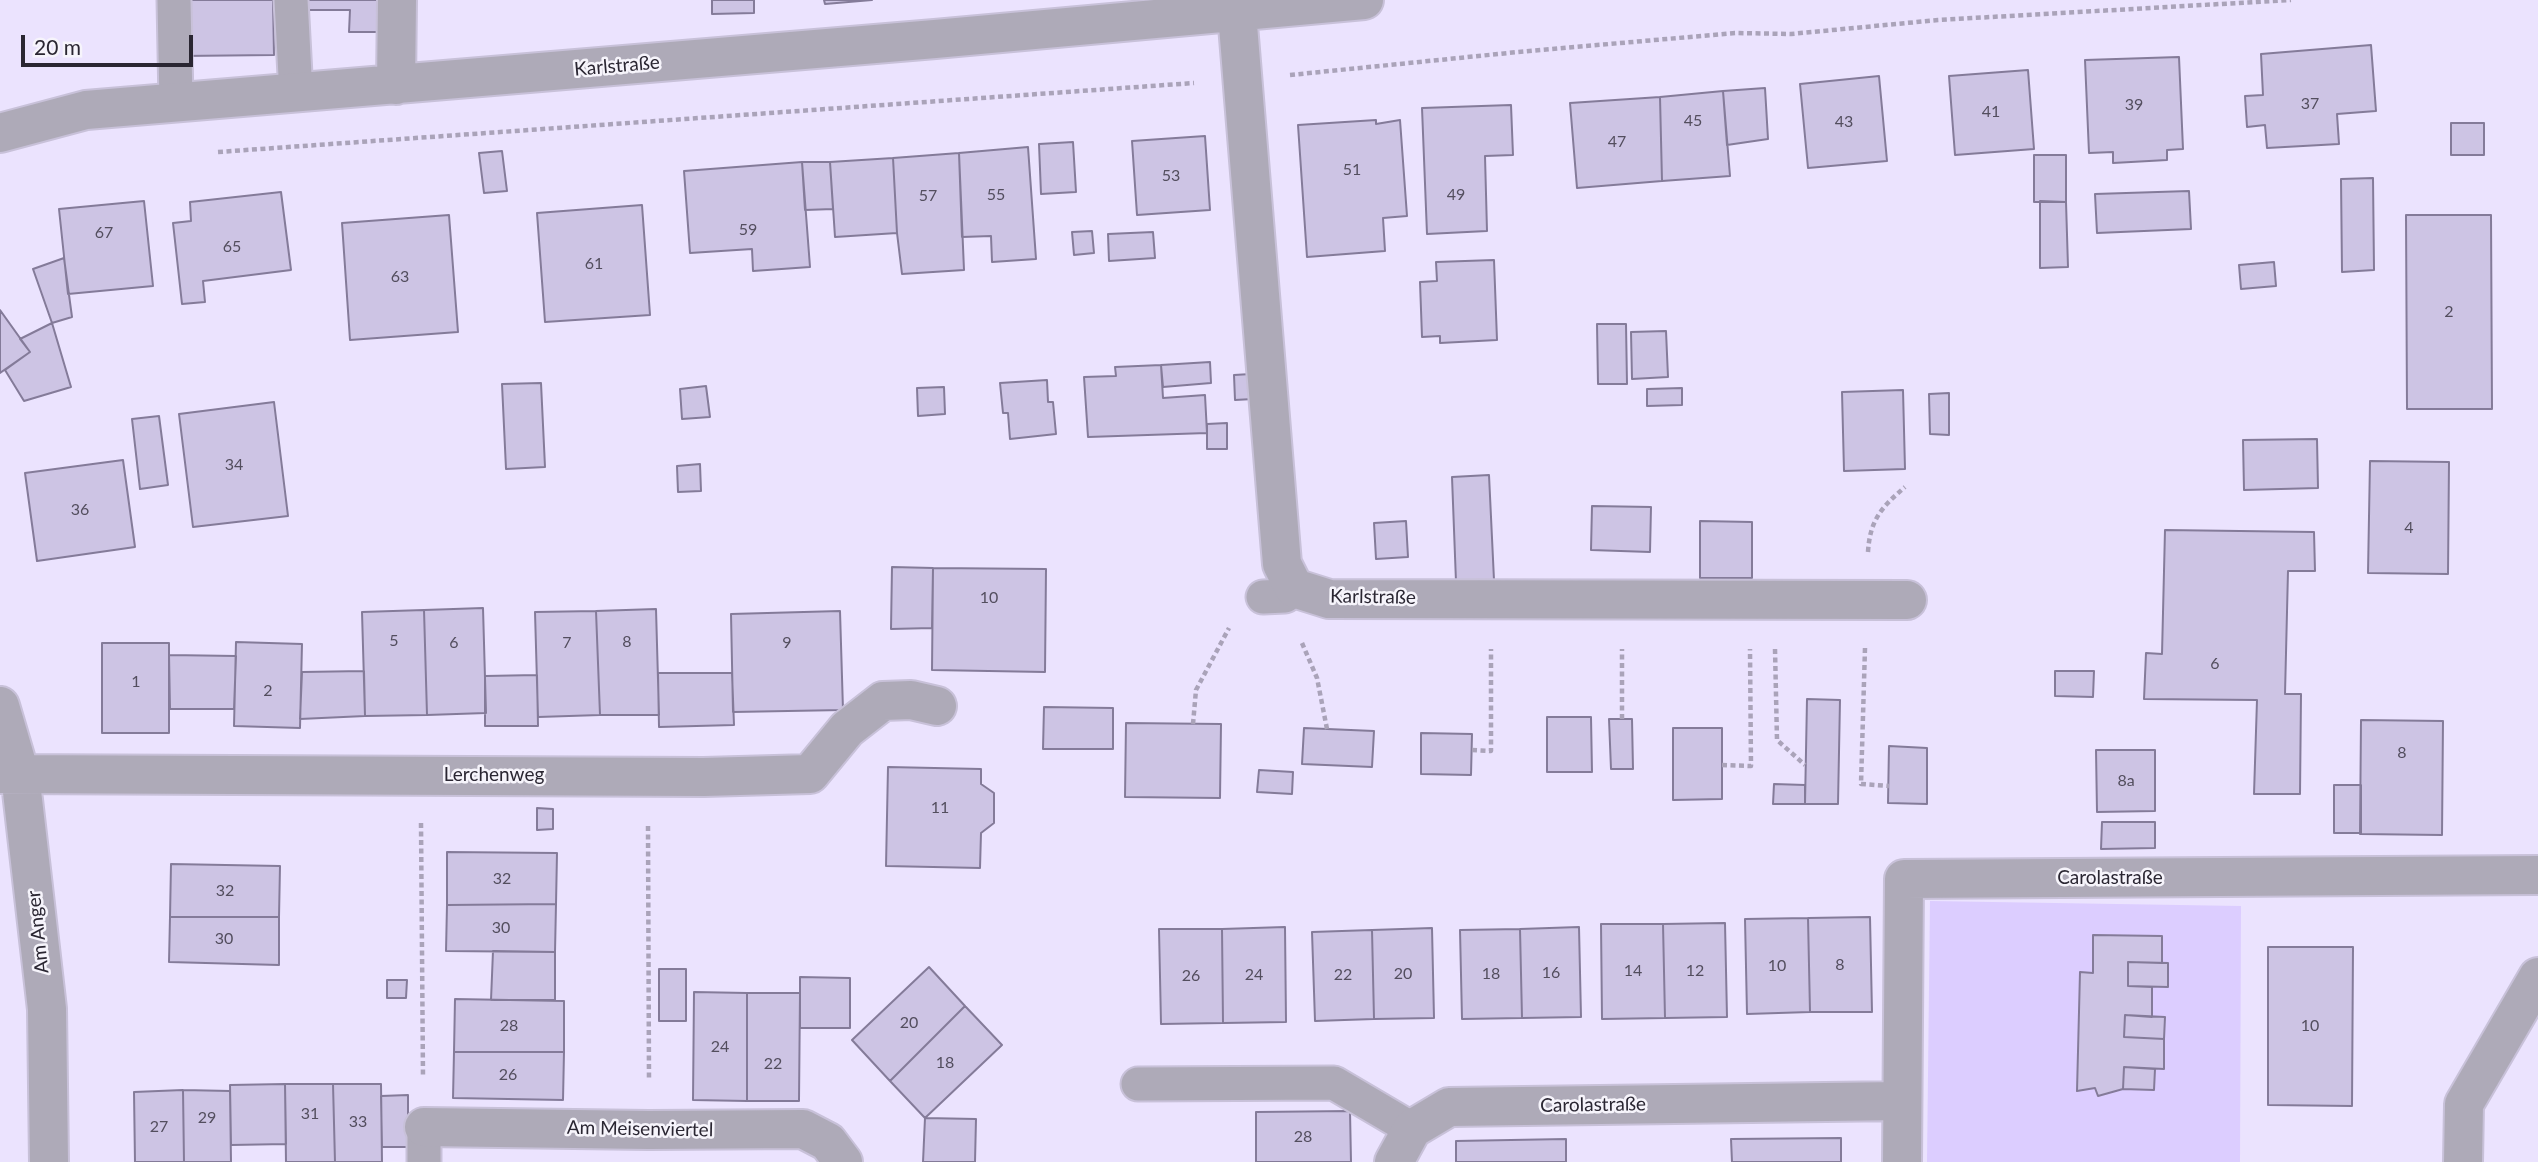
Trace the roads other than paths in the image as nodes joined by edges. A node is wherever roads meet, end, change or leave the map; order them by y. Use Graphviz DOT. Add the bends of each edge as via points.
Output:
graph roads {
  1 [pos="174,0"];
  2 [pos="291,0"];
  3 [pos="397,0"];
  4 [pos="1364,0"];
  5 [pos="1237,13"];
  6 [pos="396,85"];
  7 [pos="296,93"];
  8 [pos="176,102"];
  9 [pos="0,133"];
  10 [pos="1907,600"];
  11 [pos="0,706"];
  12 [pos="937,706"];
  13 [pos="10,774"];
  14 [pos="2538,875"];
  15 [pos="2538,977"];
  16 [pos="1138,1084"];
  17 [pos="1901,1101"];
  18 [pos="1412,1129"];
  19 [pos="424,1144"];
  20 [pos="49,1162"];
  21 [pos="843,1162"];
  22 [pos="1394,1162"];
  23 [pos="1902,1162"];
  24 [pos="2463,1162"];
  1 -- 8 [label="lane"];
  2 -- 7 [label="lane"];
  3 -- 6 [label="street"];
  4 -- 5 [label="street, Karlstraße"];
  5 -- 6 [label="street, Karlstraße"];
  5 -- 10 [label="street, Karlstraße" via="1281,594 1329,599"];
  6 -- 7 [label="street, Karlstraße"];
  7 -- 8 [label="street, Karlstraße"];
  8 -- 9 [label="street, Karlstraße" via="86,110"];
  11 -- 13 [label="street, Am Anger"];
  12 -- 13 [label="street, Lerchenweg" via="911,700 883,701 847,729 810,774"];
  13 -- 20 [label="street, Am Anger" via="47,1009"];
  14 -- 17 [label="street, Carolastraße" via="1904,879"];
  15 -- 24 [label="street" via="2464,1104"];
  16 -- 18 [label="lane" via="1334,1083"];
  17 -- 18 [label="street, Carolastraße" via="1449,1107"];
  17 -- 23 [label="street, Carolastraße"];
  18 -- 22 [label="street"];
  19 -- 21 [label="street, Am Meisenviertel" via="649,1130 803,1129 828,1142"];
}
